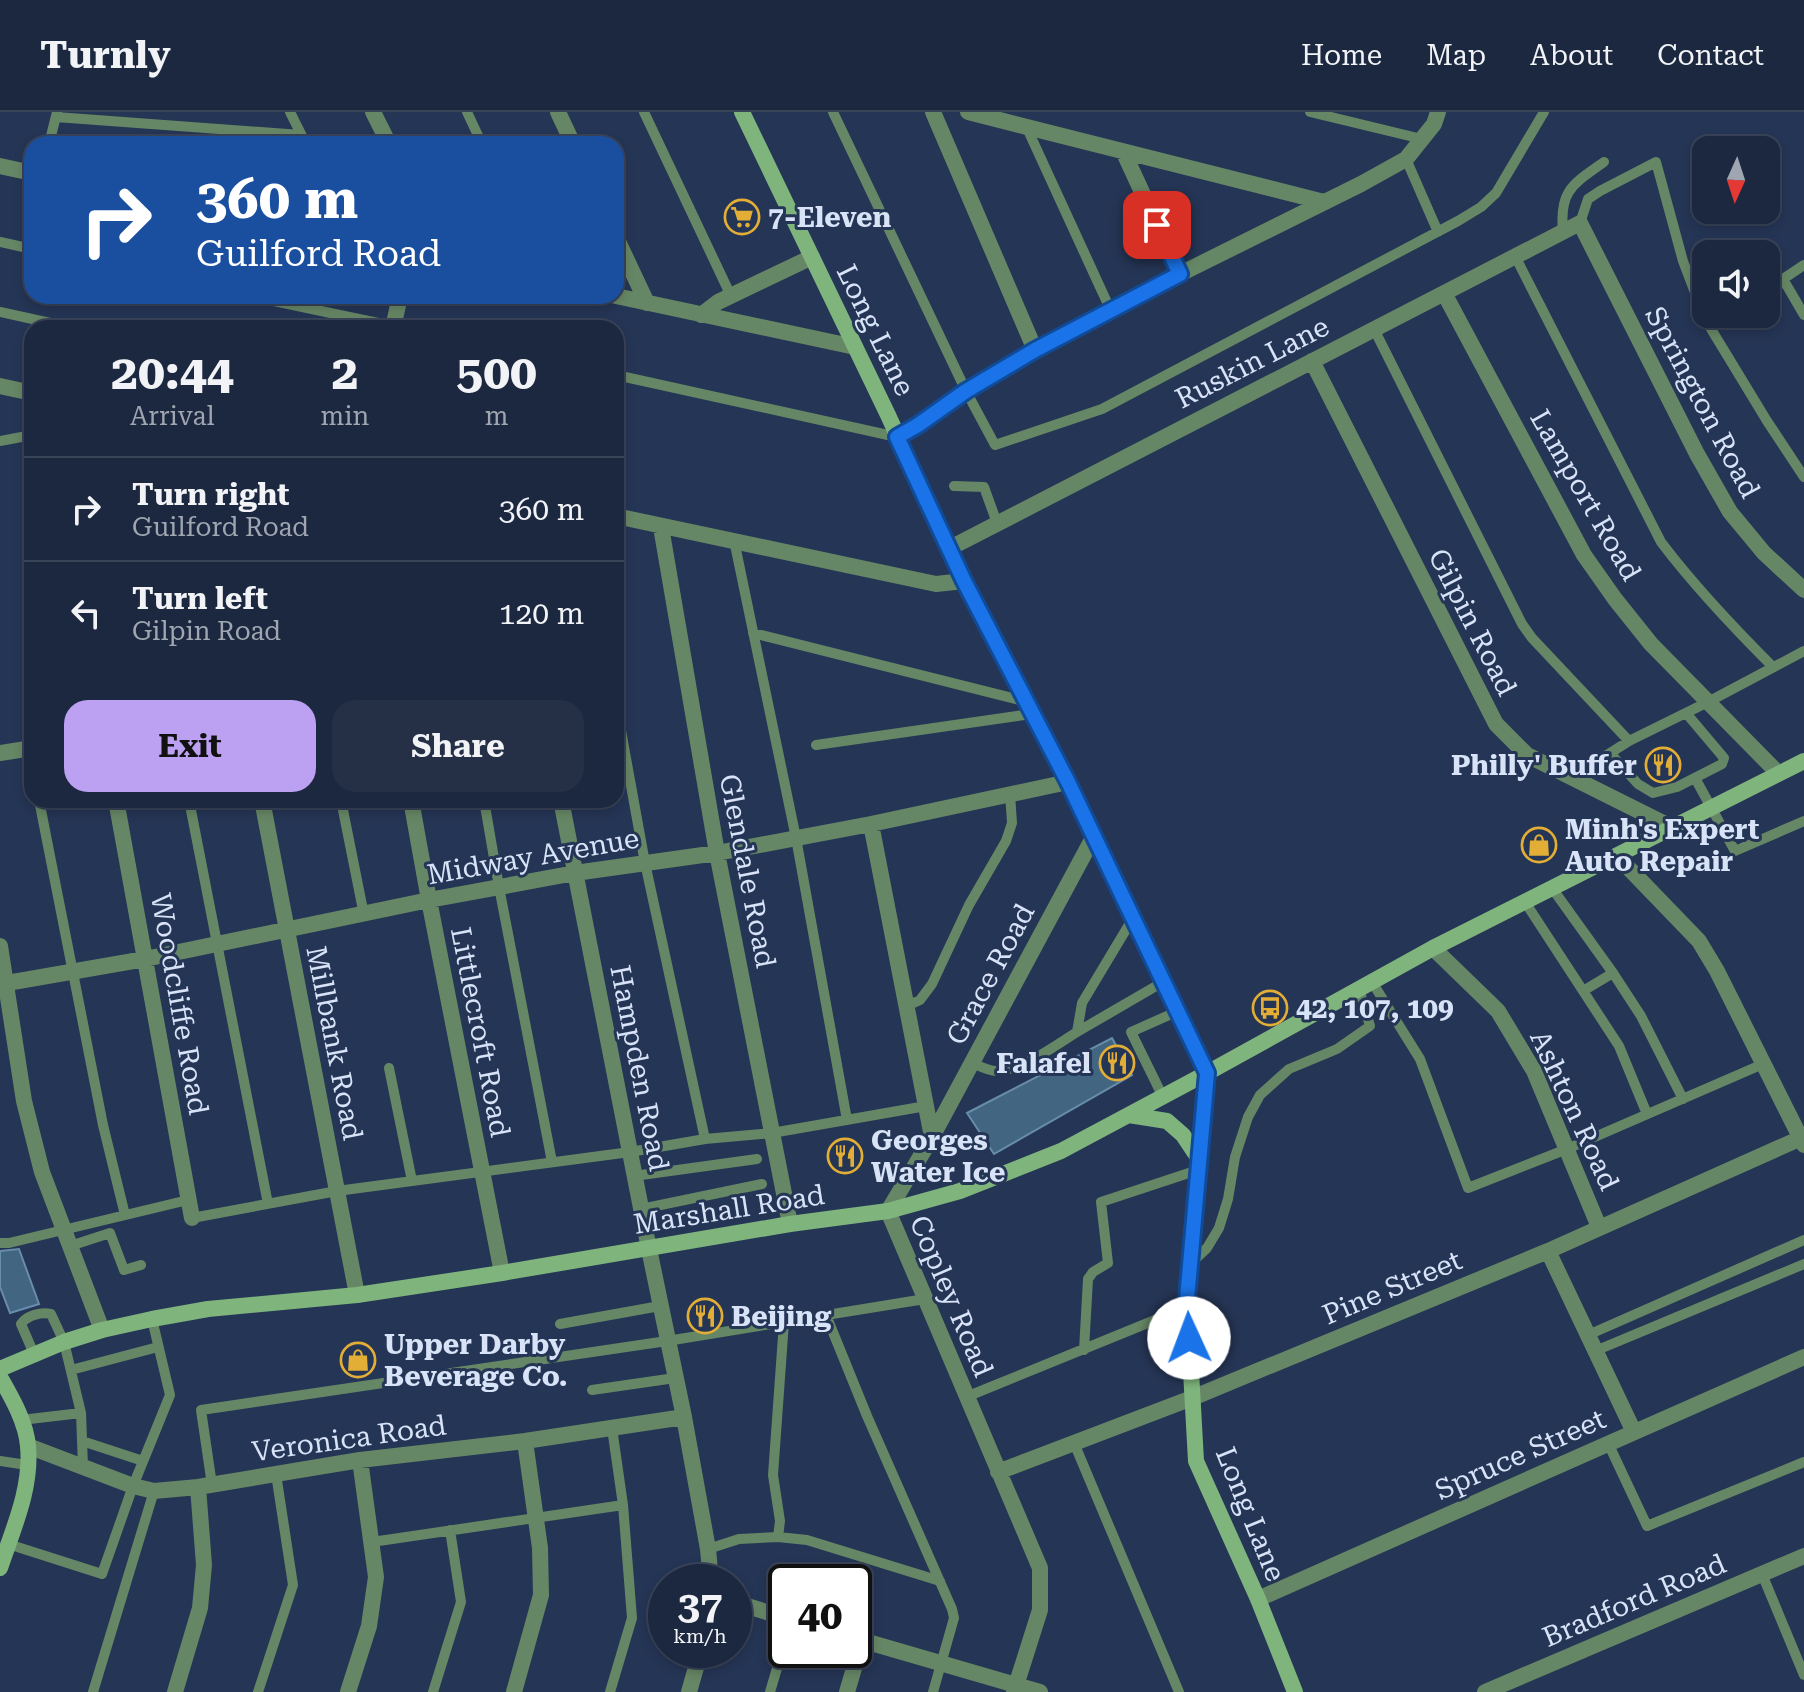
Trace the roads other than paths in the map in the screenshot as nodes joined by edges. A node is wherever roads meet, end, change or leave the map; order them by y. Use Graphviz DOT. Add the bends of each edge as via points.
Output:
graph roads {
  1 [pos="290,112"];
  2 [pos="373,112"];
  3 [pos="467,112"];
  4 [pos="558,112"];
  5 [pos="644,112"];
  6 [pos="833,112"];
  7 [pos="933,112"];
  8 [pos="968,112"];
  9 [pos="1310,112"];
  10 [pos="1438,112"];
  11 [pos="1544,112"];
  12 [pos="57,114"];
  13 [pos="747,114"];
  14 [pos="1026,126"];
  15 [pos="51,136"];
  16 [pos="274,136"];
  17 [pos="302,136"];
  18 [pos="385,136"];
  19 [pos="478,136"];
  20 [pos="569,136"];
  21 [pos="1422,139"];
  22 [pos="1123,151"];
  23 [pos="1406,159"];
  24 [pos="1604,162"];
  25 [pos="0,166"];
  26 [pos="24,171"];
  27 [pos="1324,202"];
  28 [pos="1580,223"];
  29 [pos="1438,232"];
  30 [pos="1563,232"];
  31 [pos="0,242"];
  32 [pos="24,247"];
  33 [pos="624,254"];
  34 [pos="1515,256"];
  35 [pos="812,257"];
  36 [pos="1804,265"];
  37 [pos="1180,274"];
  38 [pos="1444,293"];
  39 [pos="731,296"];
  40 [pos="624,298"];
  41 [pos="647,303"];
  42 [pos="286,304"];
  43 [pos="1111,311"];
  44 [pos="0,312"];
  45 [pos="701,315"];
  46 [pos="1804,315"];
  47 [pos="36,320"];
  48 [pos="359,320"];
  49 [pos="1374,329"];
  50 [pos="855,347"];
  51 [pos="1035,350"];
  52 [pos="1312,361"];
  53 [pos="624,377"];
  54 [pos="0,386"];
  55 [pos="24,391"];
  56 [pos="966,391"];
  57 [pos="24,436"];
  58 [pos="897,437"];
  59 [pos="0,441"];
  60 [pos="1804,477"];
  61 [pos="954,486"];
  62 [pos="624,518"];
  63 [pos="997,523"];
  64 [pos="661,527"];
  65 [pos="734,540"];
  66 [pos="948,549"];
  67 [pos="964,581"];
  68 [pos="1804,590"];
  69 [pos="753,633"];
  70 [pos="1804,651"];
  71 [pos="1773,667"];
  72 [pos="1708,702"];
  73 [pos="1028,708"];
  74 [pos="1686,713"];
  75 [pos="1629,741"];
  76 [pos="816,745"];
  77 [pos="624,747"];
  78 [pos="0,753"];
  79 [pos="1610,753"];
  80 [pos="24,754"];
  81 [pos="1804,761"];
  82 [pos="1778,773"];
  83 [pos="1695,778"];
  84 [pos="1068,782"];
  85 [pos="1580,782"];
  86 [pos="1010,794"];
  87 [pos="1710,807"];
  88 [pos="41,808"];
  89 [pos="117,808"];
  90 [pos="190,808"];
  91 [pos="263,808"];
  92 [pos="343,808"];
  93 [pos="412,808"];
  94 [pos="485,808"];
  95 [pos="563,808"];
  96 [pos="1804,821"];
  97 [pos="871,824"];
  98 [pos="1671,827"];
  99 [pos="1094,836"];
  100 [pos="796,838"];
  101 [pos="717,853"];
  102 [pos="1617,856"];
  103 [pos="645,863"];
  104 [pos="575,873"];
  105 [pos="499,887"];
  106 [pos="1552,888"];
  107 [pos="429,900"];
  108 [pos="1525,902"];
  109 [pos="364,915"];
  110 [pos="1133,918"];
  111 [pos="286,930"];
  112 [pos="215,945"];
  113 [pos="0,946"];
  114 [pos="1433,948"];
  115 [pos="145,959"];
  116 [pos="73,972"];
  117 [pos="1613,973"];
  118 [pos="1163,982"];
  119 [pos="7,983"];
  120 [pos="1366,985"];
  121 [pos="1583,991"];
  122 [pos="907,1006"];
  123 [pos="1176,1012"];
  124 [pos="1077,1032"];
  125 [pos="972,1063"];
  126 [pos="1763,1064"];
  127 [pos="389,1068"];
  128 [pos="1207,1073"];
  129 [pos="1163,1097"];
  130 [pos="1683,1099"];
  131 [pos="926,1106"];
  132 [pos="1647,1114"];
  133 [pos="1129,1115"];
  134 [pos="847,1120"];
  135 [pos="772,1133"];
  136 [pos="932,1137"];
  137 [pos="705,1139"];
  138 [pos="1802,1141"];
  139 [pos="1567,1149"];
  140 [pos="630,1152"];
  141 [pos="757,1159"];
  142 [pos="552,1162"];
  143 [pos="1199,1165"];
  144 [pos="482,1171"];
  145 [pos="634,1176"];
  146 [pos="412,1181"];
  147 [pos="762,1184"];
  148 [pos="337,1191"];
  149 [pos="188,1200"];
  150 [pos="268,1204"];
  151 [pos="641,1209"];
  152 [pos="888,1211"];
  153 [pos="125,1215"];
  154 [pos="192,1218"];
  155 [pos="790,1224"];
  156 [pos="1599,1227"];
  157 [pos="67,1238"];
  158 [pos="1804,1240"];
  159 [pos="0,1243"];
  160 [pos="649,1249"];
  161 [pos="1548,1251"];
  162 [pos="1190,1264"];
  163 [pos="1804,1264"];
  164 [pos="141,1265"];
  165 [pos="502,1273"];
  166 [pos="357,1295"];
  167 [pos="925,1299"];
  168 [pos="660,1306"];
  169 [pos="1187,1307"];
  170 [pos="826,1315"];
  171 [pos="152,1319"];
  172 [pos="784,1322"];
  173 [pos="560,1324"];
  174 [pos="102,1330"];
  175 [pos="1588,1335"];
  176 [pos="667,1341"];
  177 [pos="64,1342"];
  178 [pos="158,1347"];
  179 [pos="1084,1350"];
  180 [pos="1595,1351"];
  181 [pos="34,1354"];
  182 [pos="1804,1357"];
  183 [pos="0,1369"];
  184 [pos="71,1370"];
  185 [pos="0,1377"];
  186 [pos="675,1378"];
  187 [pos="592,1390"];
  188 [pos="966,1397"];
  189 [pos="1192,1398"];
  190 [pos="81,1413"];
  191 [pos="684,1417"];
  192 [pos="21,1420"];
  193 [pos="612,1428"];
  194 [pos="1634,1432"];
  195 [pos="82,1441"];
  196 [pos="525,1441"];
  197 [pos="1074,1443"];
  198 [pos="1608,1443"];
  199 [pos="28,1446"];
  200 [pos="360,1460"];
  201 [pos="0,1461"];
  202 [pos="143,1461"];
  203 [pos="1804,1462"];
  204 [pos="27,1465"];
  205 [pos="83,1467"];
  206 [pos="998,1472"];
  207 [pos="276,1474"];
  208 [pos="133,1486"];
  209 [pos="205,1486"];
  210 [pos="154,1491"];
  211 [pos="623,1505"];
  212 [pos="535,1517"];
  213 [pos="450,1530"];
  214 [pos="778,1537"];
  215 [pos="372,1542"];
  216 [pos="8,1544"];
  217 [pos="708,1549"];
  218 [pos="1804,1556"];
  219 [pos="709,1564"];
  220 [pos="0,1568"];
  221 [pos="1762,1574"];
  222 [pos="940,1581"];
  223 [pos="1258,1599"];
  224 [pos="872,1643"];
  225 [pos="942,1663"];
  226 [pos="696,1668"];
  227 [pos="777,1668"];
  228 [pos="852,1668"];
  229 [pos="1804,1675"];
  230 [pos="1015,1688"];
  231 [pos="93,1692"];
  232 [pos="175,1692"];
  233 [pos="258,1692"];
  234 [pos="348,1692"];
  235 [pos="433,1692"];
  236 [pos="514,1692"];
  237 [pos="610,1692"];
  238 [pos="689,1692"];
  239 [pos="770,1692"];
  240 [pos="847,1692"];
  241 [pos="933,1692"];
  242 [pos="1040,1692"];
  243 [pos="1179,1692"];
  244 [pos="1295,1692"];
  245 [pos="1485,1692"];
  1 -- 17 [label="lane"];
  2 -- 18 [label="street"];
  3 -- 19 [label="lane"];
  4 -- 20 [label="street"];
  5 -- 39 [label="lane"];
  6 -- 56 [label="lane"];
  7 -- 51 [label="street"];
  8 -- 14 [label="street"];
  9 -- 21 [label="lane"];
  10 -- 21 [label="street"];
  11 -- 29 [label="lane" via="1496,193"];
  12 -- 15 [label="lane"];
  12 -- 16 [label="lane"];
  13 -- 35 [label="main road, Long Lane"];
  14 -- 22 [label="street"];
  14 -- 43 [label="lane"];
  21 -- 23 [label="street"];
  22 -- 27 [label="street"];
  22 -- 37 [label="street"];
  23 -- 27 [label="street"];
  23 -- 29 [label="lane"];
  24 -- 30 [label="lane" via="1567,195 1561,213"];
  25 -- 26 [label="street"];
  27 -- 37 [label="street"];
  28 -- 30 [label="street, Ruskin Lane"];
  28 -- 60 [label="lane" via="1588,199 1656,162 1705,319"];
  28 -- 68 [label="street, Springton Road" via="1730,512"];
  29 -- 56 [label="lane" via="1102,409 995,445"];
  30 -- 34 [label="street, Ruskin Lane"];
  31 -- 32 [label="lane"];
  33 -- 41 [label="street"];
  34 -- 38 [label="street, Ruskin Lane"];
  34 -- 71 [label="lane" via="1661,542 1711,604"];
  35 -- 39 [label="street"];
  35 -- 50 [label="main road, Long Lane"];
  36 -- 46 [label="lane" via="1783,279"];
  37 -- 43 [label="street"];
  38 -- 49 [label="street, Ruskin Lane"];
  38 -- 72 [label="street, Lamport Road" via="1584,555 1651,644"];
  39 -- 45 [label="street"];
  40 -- 41 [label="street"];
  41 -- 45 [label="street"];
  42 -- 48 [label="lane"];
  43 -- 51 [label="street"];
  44 -- 47 [label="lane"];
  45 -- 50 [label="street"];
  49 -- 52 [label="street, Ruskin Lane"];
  49 -- 75 [label="lane" via="1522,624"];
  50 -- 58 [label="main road, Long Lane"];
  51 -- 56 [label="street"];
  52 -- 63 [label="street, Ruskin Lane"];
  52 -- 85 [label="street, Gilpin Road" via="1496,724 1527,755"];
  53 -- 58 [label="lane"];
  54 -- 55 [label="street"];
  56 -- 58 [label="street"];
  57 -- 59 [label="lane"];
  58 -- 66 [label="main road, Long Lane"];
  61 -- 63 [label="lane" via="984,487"];
  62 -- 64 [label="street"];
  63 -- 66 [label="street, Ruskin Lane"];
  64 -- 65 [label="street"];
  64 -- 101 [label="street, Glendale Road"];
  65 -- 67 [label="street" via="936,584"];
  65 -- 69 [label="lane"];
  66 -- 67 [label="main road, Long Lane"];
  67 -- 73 [label="main road, Long Lane"];
  69 -- 73 [label="lane"];
  69 -- 100 [label="lane"];
  70 -- 71 [label="lane"];
  71 -- 72 [label="lane"];
  72 -- 74 [label="lane"];
  72 -- 82 [label="street, Lamport Road"];
  73 -- 76 [label="lane"];
  73 -- 84 [label="main road, Long Lane"];
  74 -- 75 [label="lane"];
  74 -- 83 [label="lane" via="1724,758"];
  75 -- 79 [label="lane"];
  77 -- 103 [label="lane"];
  78 -- 80 [label="street"];
  79 -- 83 [label="lane" via="1653,793"];
  79 -- 85 [label="lane"];
  81 -- 82 [label="main road, Marshall Road"];
  82 -- 87 [label="main road, Marshall Road"];
  83 -- 87 [label="lane"];
  84 -- 86 [label="street, Midway Avenue"];
  84 -- 99 [label="main road, Long Lane"];
  85 -- 98 [label="street, Gilpin Road"];
  86 -- 97 [label="street, Midway Avenue"];
  86 -- 122 [label="lane" via="1012,823 1006,841 932,984 920,1000"];
  87 -- 96 [label="lane" via="1735,851"];
  87 -- 98 [label="main road, Marshall Road"];
  88 -- 116 [label="lane"];
  89 -- 115 [label="street, Woodcliffe Road"];
  90 -- 112 [label="lane"];
  91 -- 111 [label="street, Millbank Road"];
  92 -- 109 [label="lane"];
  93 -- 107 [label="street, Littlecroft Road"];
  94 -- 105 [label="lane"];
  95 -- 104 [label="street, Hampden Road"];
  97 -- 100 [label="street, Midway Avenue"];
  97 -- 122 [label="street"];
  98 -- 102 [label="main road, Marshall Road"];
  99 -- 110 [label="main road, Long Lane"];
  99 -- 125 [label="street, Grace Road"];
  100 -- 101 [label="street, Midway Avenue"];
  100 -- 134 [label="lane"];
  101 -- 103 [label="street, Midway Avenue"];
  101 -- 135 [label="street, Glendale Road"];
  102 -- 106 [label="main road, Marshall Road"];
  102 -- 126 [label="street" via="1699,941"];
  103 -- 104 [label="street, Midway Avenue"];
  103 -- 137 [label="lane"];
  104 -- 105 [label="street, Midway Avenue"];
  104 -- 140 [label="street, Hampden Road"];
  105 -- 107 [label="street, Midway Avenue"];
  105 -- 142 [label="lane"];
  106 -- 108 [label="main road, Marshall Road"];
  106 -- 117 [label="lane"];
  107 -- 109 [label="street, Midway Avenue"];
  107 -- 144 [label="street, Littlecroft Road"];
  108 -- 114 [label="main road, Marshall Road"];
  108 -- 121 [label="lane"];
  109 -- 111 [label="street, Midway Avenue"];
  110 -- 118 [label="main road, Long Lane"];
  110 -- 124 [label="lane" via="1082,1003"];
  111 -- 112 [label="street, Midway Avenue"];
  111 -- 148 [label="street, Millbank Road"];
  112 -- 115 [label="street, Midway Avenue"];
  112 -- 150 [label="lane"];
  113 -- 119 [label="street"];
  114 -- 120 [label="main road, Marshall Road"];
  114 -- 139 [label="street, Ashton Road" via="1498,1011 1534,1071"];
  115 -- 116 [label="street, Midway Avenue"];
  115 -- 149 [label="street, Woodcliffe Road"];
  116 -- 119 [label="street, Midway Avenue"];
  116 -- 153 [label="lane"];
  117 -- 121 [label="lane"];
  117 -- 130 [label="lane"];
  118 -- 123 [label="main road, Long Lane"];
  118 -- 124 [label="lane"];
  119 -- 157 [label="street" via="24,1101 42,1172"];
  120 -- 128 [label="main road, Marshall Road"];
  120 -- 139 [label="lane" via="1420,1059 1468,1188"];
  120 -- 162 [label="lane" via="1370,1026 1337,1049 1289,1069 1260,1095 1235,1157 1219,1228"];
  121 -- 132 [label="lane" via="1619,1046"];
  122 -- 131 [label="street"];
  123 -- 128 [label="main road, Long Lane"];
  123 -- 129 [label="lane" via="1131,1032"];
  124 -- 125 [label="lane" via="1013,1068 994,1071"];
  125 -- 136 [label="street, Grace Road"];
  126 -- 130 [label="lane"];
  126 -- 138 [label="street"];
  127 -- 146 [label="lane"];
  128 -- 129 [label="main road, Marshall Road"];
  128 -- 143 [label="main road, Long Lane"];
  129 -- 133 [label="main road, Marshall Road"];
  130 -- 132 [label="lane"];
  131 -- 134 [label="lane"];
  131 -- 136 [label="street"];
  132 -- 139 [label="lane"];
  133 -- 143 [label="main road" via="1167,1121 1183,1135"];
  133 -- 152 [label="main road, Marshall Road" via="1061,1151 960,1191"];
  134 -- 135 [label="lane"];
  135 -- 137 [label="lane"];
  135 -- 155 [label="street, Glendale Road"];
  136 -- 152 [label="street, Copley Road"];
  137 -- 140 [label="lane"];
  138 -- 156 [label="street, Pine Street"];
  139 -- 156 [label="street, Ashton Road"];
  140 -- 142 [label="lane"];
  140 -- 145 [label="street, Hampden Road"];
  141 -- 145 [label="lane"];
  142 -- 144 [label="lane"];
  143 -- 162 [label="main road, Long Lane"];
  143 -- 179 [label="lane" via="1101,1202 1108,1263 1088,1279"];
  144 -- 146 [label="lane"];
  144 -- 165 [label="street, Littlecroft Road"];
  145 -- 151 [label="street, Hampden Road"];
  146 -- 148 [label="lane"];
  147 -- 151 [label="lane"];
  148 -- 150 [label="lane"];
  148 -- 166 [label="street, Millbank Road"];
  149 -- 153 [label="lane"];
  149 -- 154 [label="street, Woodcliffe Road"];
  150 -- 154 [label="lane"];
  151 -- 160 [label="street, Hampden Road"];
  152 -- 155 [label="main road, Marshall Road"];
  152 -- 167 [label="street, Copley Road"];
  153 -- 157 [label="lane"];
  155 -- 160 [label="main road, Marshall Road"];
  156 -- 161 [label="street, Pine Street"];
  157 -- 159 [label="lane"];
  157 -- 164 [label="lane" via="110,1233 124,1270"];
  157 -- 174 [label="street"];
  158 -- 175 [label="lane"];
  160 -- 165 [label="main road, Marshall Road"];
  160 -- 168 [label="street, Hampden Road"];
  161 -- 175 [label="street"];
  161 -- 189 [label="street, Pine Street"];
  162 -- 169 [label="main road, Long Lane"];
  163 -- 180 [label="lane"];
  165 -- 166 [label="main road, Marshall Road"];
  166 -- 171 [label="main road, Marshall Road"];
  167 -- 170 [label="lane"];
  167 -- 188 [label="street, Copley Road"];
  168 -- 173 [label="lane"];
  168 -- 176 [label="street, Hampden Road"];
  169 -- 179 [label="lane"];
  169 -- 189 [label="main road, Long Lane"];
  170 -- 172 [label="lane"];
  170 -- 222 [label="lane"];
  171 -- 174 [label="main road, Marshall Road"];
  171 -- 178 [label="lane"];
  172 -- 176 [label="lane"];
  172 -- 214 [label="lane" via="773,1475"];
  174 -- 177 [label="main road, Marshall Road"];
  175 -- 180 [label="street"];
  176 -- 186 [label="street, Hampden Road"];
  176 -- 209 [label="lane" via="201,1410"];
  177 -- 181 [label="main road, Marshall Road"];
  177 -- 181 [label="lane" via="51,1314 25,1319 21,1324"];
  177 -- 184 [label="lane"];
  178 -- 184 [label="lane"];
  178 -- 202 [label="lane" via="170,1395"];
  179 -- 188 [label="lane"];
  180 -- 194 [label="street"];
  181 -- 183 [label="main road, Marshall Road"];
  182 -- 194 [label="street, Spruce Street"];
  184 -- 190 [label="lane"];
  185 -- 192 [label="main road"];
  186 -- 187 [label="lane"];
  186 -- 191 [label="street, Hampden Road"];
  188 -- 206 [label="street, Copley Road"];
  189 -- 197 [label="street, Pine Street"];
  189 -- 223 [label="main road, Long Lane" via="1196,1461"];
  190 -- 192 [label="lane"];
  190 -- 195 [label="lane"];
  191 -- 193 [label="street, Veronica Road"];
  191 -- 217 [label="street, Hampden Road"];
  192 -- 199 [label="main road"];
  193 -- 196 [label="street, Veronica Road"];
  193 -- 211 [label="lane"];
  194 -- 198 [label="street, Spruce Street"];
  195 -- 202 [label="lane"];
  195 -- 205 [label="lane"];
  196 -- 200 [label="street, Veronica Road"];
  196 -- 212 [label="street"];
  197 -- 206 [label="street, Pine Street"];
  197 -- 243 [label="lane"];
  198 -- 203 [label="lane" via="1647,1526"];
  198 -- 223 [label="street, Spruce Street"];
  199 -- 204 [label="main road"];
  199 -- 205 [label="street, Veronica Road"];
  200 -- 207 [label="street, Veronica Road"];
  200 -- 215 [label="street"];
  201 -- 204 [label="lane"];
  202 -- 208 [label="lane"];
  204 -- 216 [label="main road" via="26,1489"];
  205 -- 208 [label="street, Veronica Road"];
  206 -- 230 [label="street, Copley Road" via="1040,1568 1040,1610"];
  207 -- 209 [label="street, Veronica Road"];
  207 -- 233 [label="lane" via="293,1585"];
  208 -- 210 [label="street, Veronica Road"];
  208 -- 216 [label="lane" via="102,1574"];
  209 -- 210 [label="street, Veronica Road"];
  209 -- 232 [label="street" via="200,1608"];
  210 -- 231 [label="lane"];
  211 -- 212 [label="lane"];
  211 -- 237 [label="lane" via="632,1618"];
  212 -- 213 [label="lane"];
  212 -- 236 [label="street" via="541,1595"];
  213 -- 215 [label="lane"];
  213 -- 235 [label="lane" via="461,1602"];
  214 -- 217 [label="lane" via="739,1539"];
  214 -- 222 [label="lane" via="807,1540"];
  215 -- 234 [label="street" via="374,1598"];
  216 -- 220 [label="main road"];
  217 -- 219 [label="street, Hampden Road"];
  218 -- 221 [label="street, Bradford Road"];
  221 -- 229 [label="lane"];
  221 -- 245 [label="street, Bradford Road"];
  222 -- 225 [label="lane" via="954,1618"];
  223 -- 244 [label="main road, Long Lane"];
  224 -- 225 [label="street"];
  225 -- 230 [label="street"];
  225 -- 241 [label="lane"];
  226 -- 238 [label="street"];
  227 -- 239 [label="lane"];
  228 -- 240 [label="street"];
  230 -- 242 [label="street"];
}
